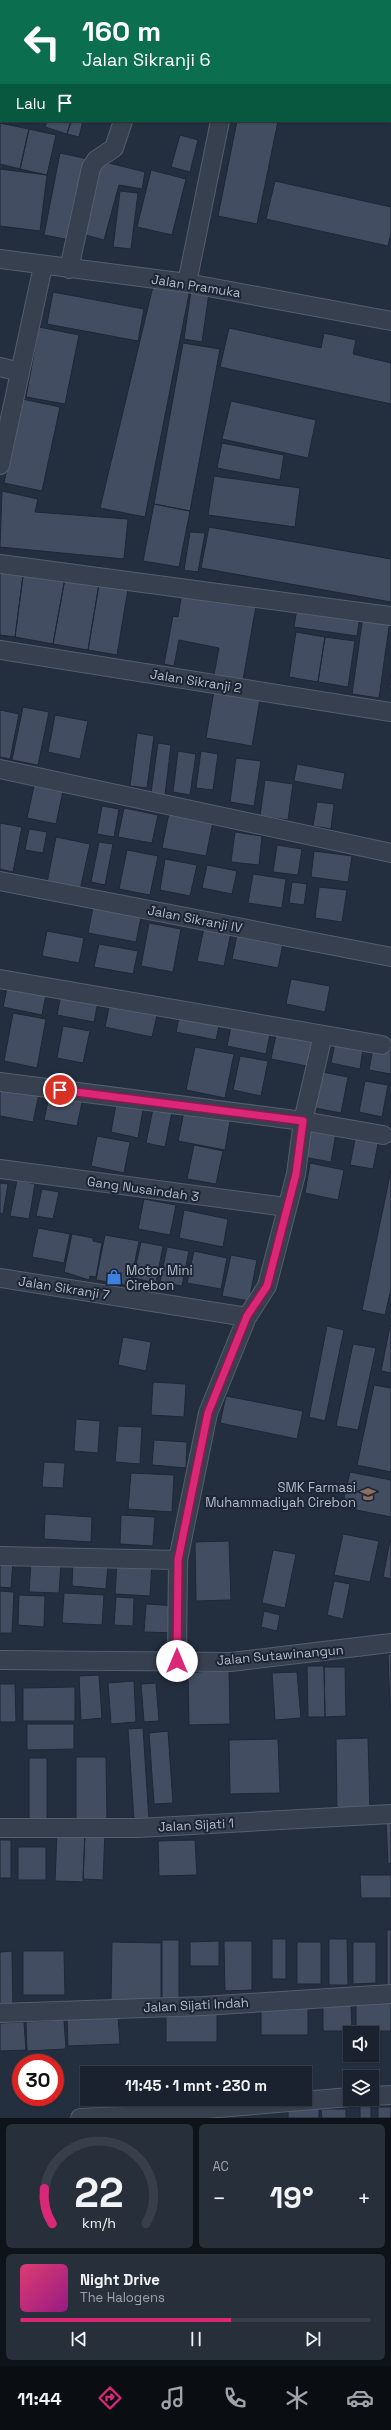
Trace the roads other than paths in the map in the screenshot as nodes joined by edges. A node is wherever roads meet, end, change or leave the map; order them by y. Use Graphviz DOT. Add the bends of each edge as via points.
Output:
graph roads {
  1 [pos="123,122"];
  2 [pos="220,122"];
  3 [pos="0,259"];
  4 [pos="44,266"];
  5 [pos="69,270"];
  6 [pos="187,283"];
  7 [pos="391,321"];
  8 [pos="0,367"];
  9 [pos="20,372"];
  10 [pos="0,464"];
  11 [pos="0,564"];
  12 [pos="391,616"];
  13 [pos="0,650"];
  14 [pos="391,712"];
  15 [pos="0,769"];
  16 [pos="391,853"];
  17 [pos="0,882"];
  18 [pos="391,957"];
  19 [pos="0,979"];
  20 [pos="323,1035"];
  21 [pos="382,1045"];
  22 [pos="0,1082"];
  23 [pos="303,1121"];
  24 [pos="383,1135"];
  25 [pos="0,1169"];
  26 [pos="286,1207"];
  27 [pos="0,1278"];
  28 [pos="247,1316"];
  29 [pos="0,1556"];
  30 [pos="178,1560"];
  31 [pos="391,1642"];
  32 [pos="0,1660"];
  33 [pos="177,1661"];
  34 [pos="391,1814"];
  35 [pos="0,1828"];
  36 [pos="391,1994"];
  37 [pos="0,2013"];
  38 [pos="391,2095"];
  39 [pos="379,2096"];
  40 [pos="343,2098"];
  41 [pos="80,2118"];
  1 -- 5 [label="street" via="114,148 96,160 91,168"];
  2 -- 6 [label="street"];
  3 -- 4 [label="street, Jalan Pramuka"];
  4 -- 5 [label="street, Jalan Pramuka"];
  4 -- 9 [label="street"];
  5 -- 6 [label="street, Jalan Pramuka"];
  6 -- 7 [label="street, Jalan Pramuka"];
  8 -- 9 [label="street"];
  9 -- 10 [label="street"];
  11 -- 12 [label="street"];
  13 -- 14 [label="street, Jalan Sikranji 2"];
  15 -- 16 [label="street"];
  17 -- 18 [label="street, Jalan Sikranji IV"];
  19 -- 20 [label="street"];
  20 -- 21 [label="street"];
  20 -- 23 [label="street"];
  22 -- 23 [label="street"];
  23 -- 24 [label="street"];
  23 -- 26 [label="street" via="296,1174"];
  25 -- 26 [label="street, Gang Nusaindah 3"];
  26 -- 28 [label="street" via="267,1286"];
  27 -- 28 [label="street, Jalan Sikranji 7"];
  28 -- 30 [label="street" via="208,1413"];
  29 -- 30 [label="street"];
  30 -- 33 [label="street"];
  31 -- 33 [label="street, Jalan Sutawinangun" via="231,1662"];
  32 -- 33 [label="street, Jalan Sutawinangun"];
  34 -- 35 [label="street, Jalan Sijati 1" via="138,1828"];
  36 -- 37 [label="street, Jalan Sijati Indah" via="203,2006"];
  38 -- 39 [label="street"];
  40 -- 41 [label="street"];
}
